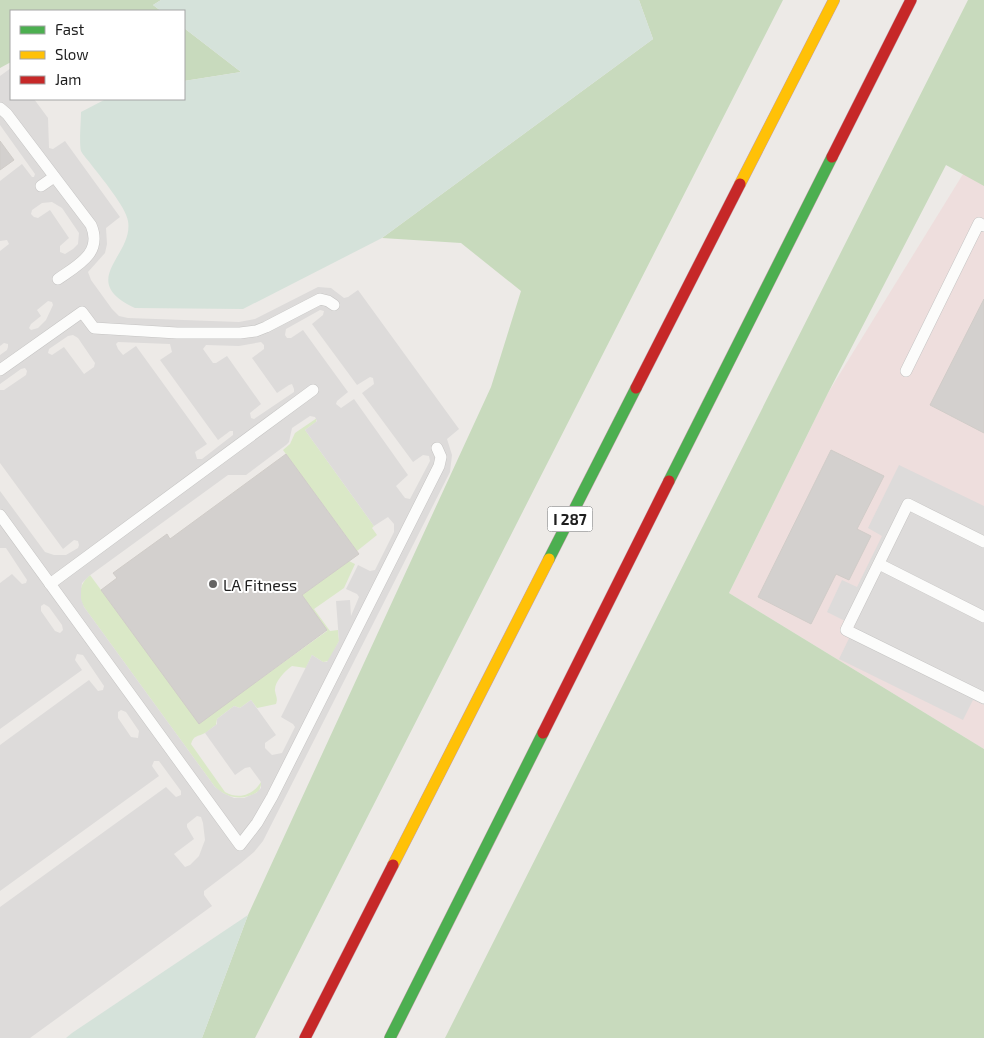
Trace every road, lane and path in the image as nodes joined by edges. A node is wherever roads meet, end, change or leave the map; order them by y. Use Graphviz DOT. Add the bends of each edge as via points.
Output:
graph roads {
  1 [pos="834,0"];
  2 [pos="911,0"];
  3 [pos="0,108"];
  4 [pos="54,177"];
  5 [pos="41,186"];
  6 [pos="984,226"];
  7 [pos="58,279"];
  8 [pos="334,305"];
  9 [pos="0,370"];
  10 [pos="906,371"];
  11 [pos="313,390"];
  12 [pos="437,448"];
  13 [pos="0,516"];
  14 [pos="984,542"];
  15 [pos="879,564"];
  16 [pos="50,584"];
  17 [pos="984,617"];
  18 [pos="984,698"];
  19 [pos="305,1038"];
  20 [pos="390,1038"];
  1 -- 19 [label="highway, I 287"];
  2 -- 20 [label="highway"];
  3 -- 4 [label="lane"];
  4 -- 5 [label="lane"];
  4 -- 7 [label="lane" via="95,234 89,256"];
  6 -- 10 [label="lane" via="979,224"];
  8 -- 9 [label="lane" via="320,299 266,327 240,333 94,328 82,312"];
  11 -- 16 [label="lane"];
  12 -- 16 [label="lane" via="439,466 414,517 272,797 240,845"];
  13 -- 16 [label="lane"];
  14 -- 15 [label="lane" via="908,504"];
  15 -- 17 [label="lane"];
  15 -- 18 [label="lane" via="846,630"];
}
